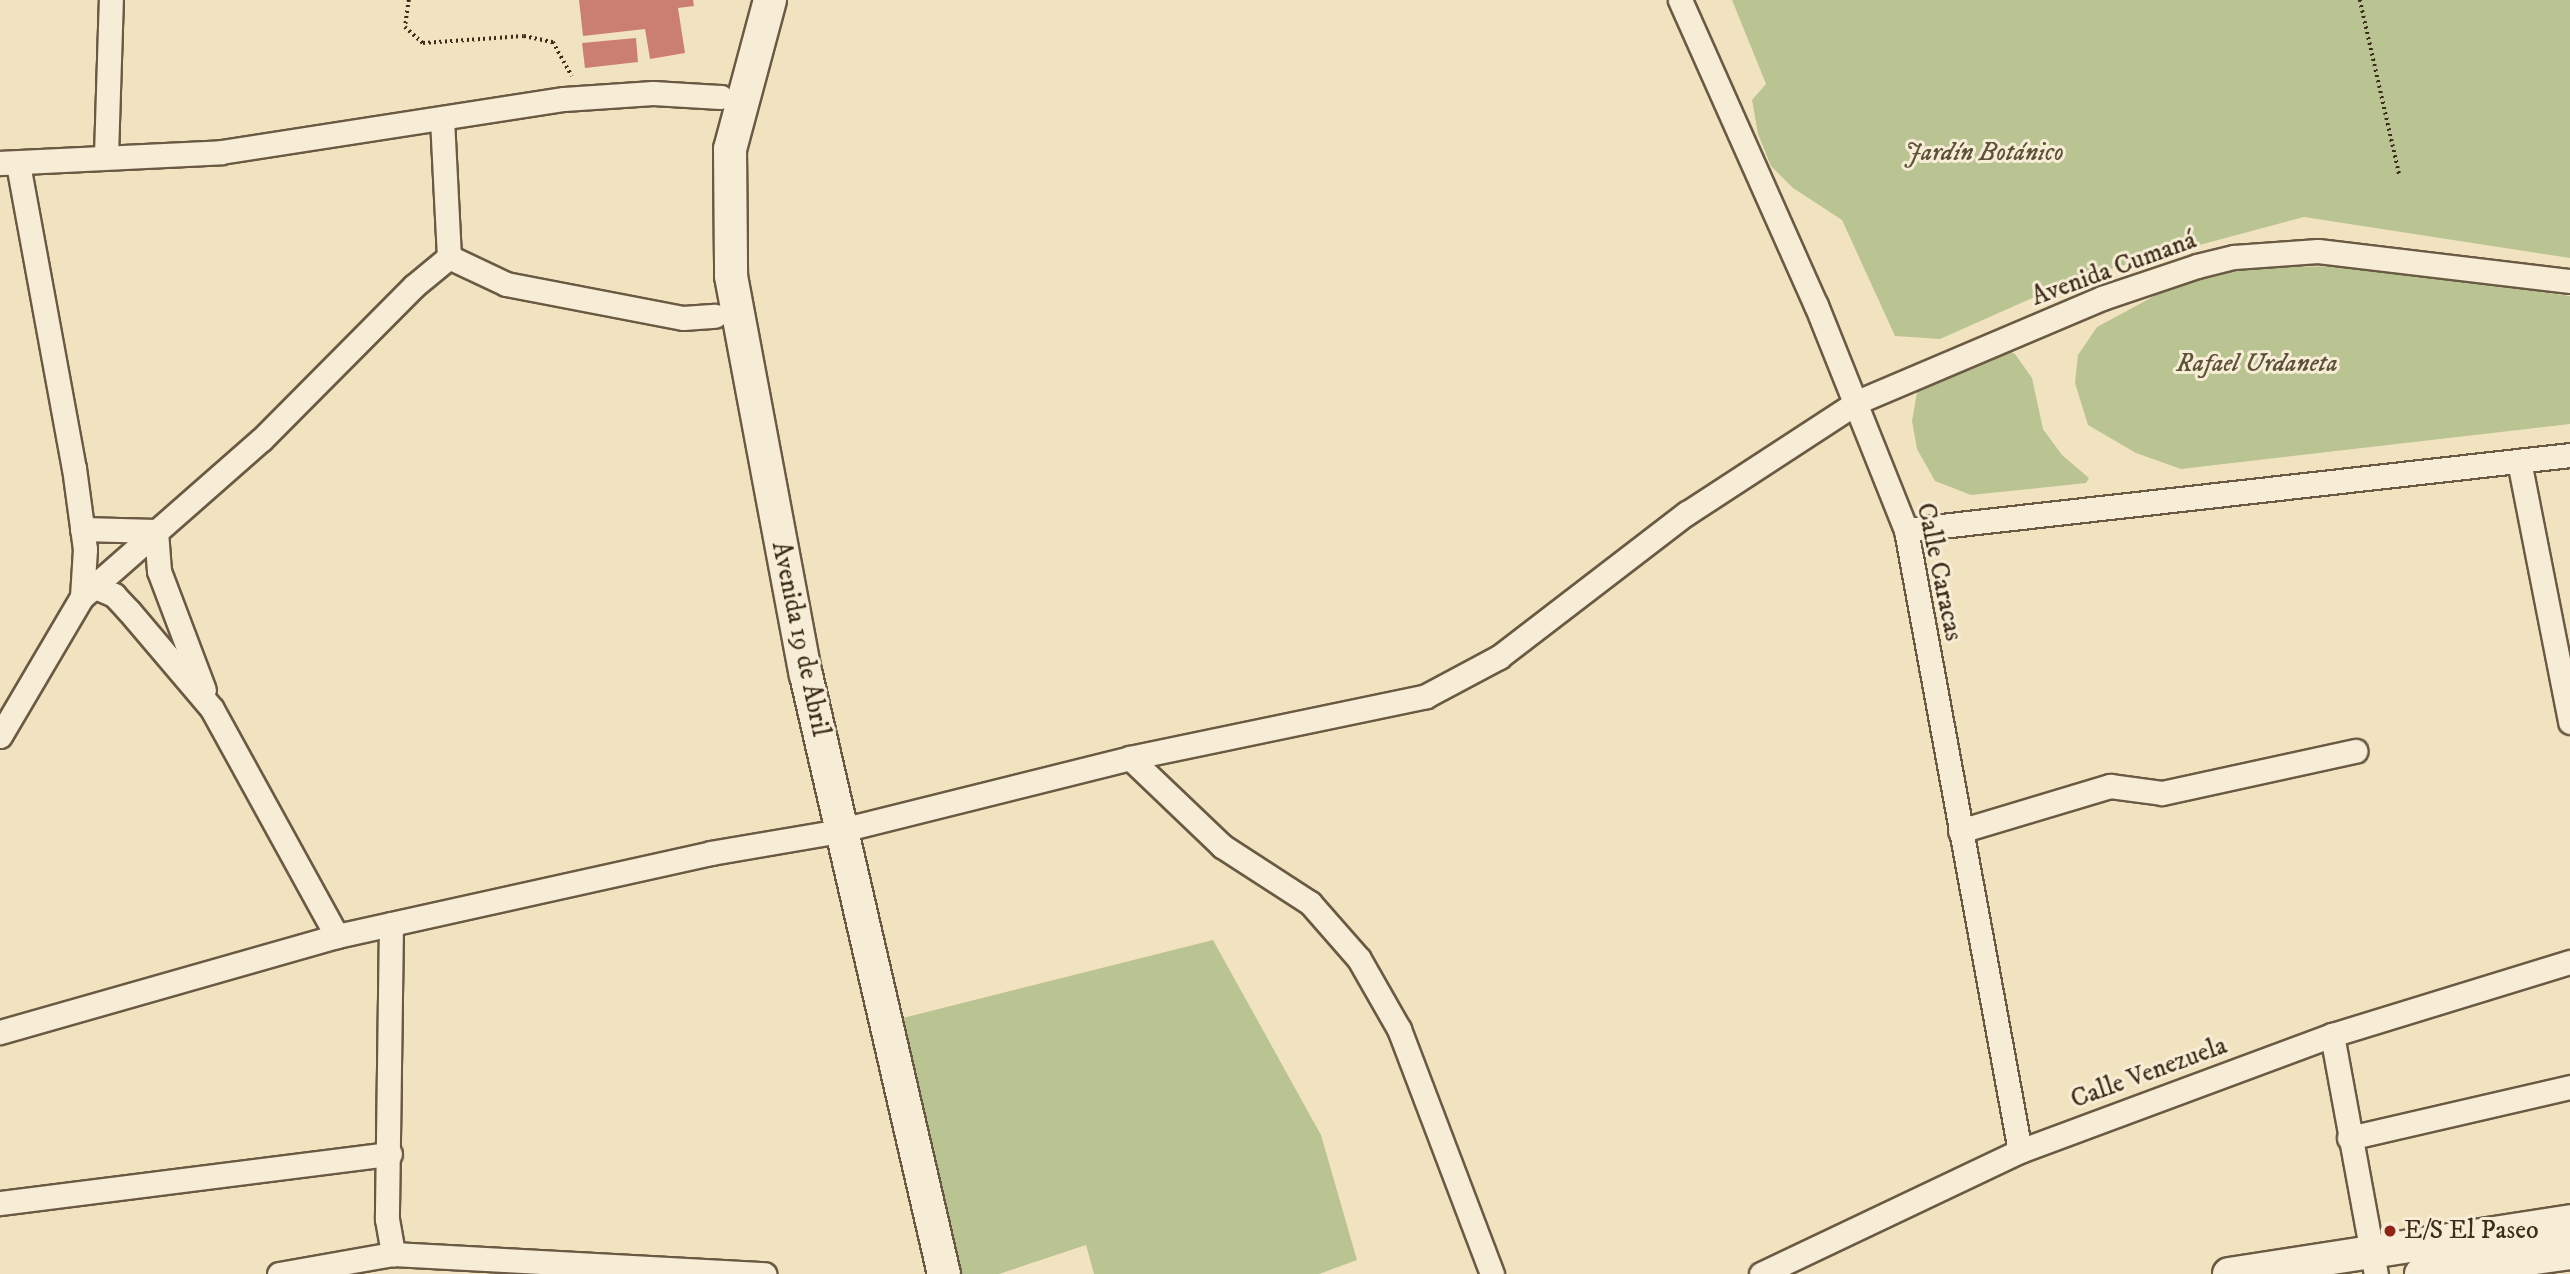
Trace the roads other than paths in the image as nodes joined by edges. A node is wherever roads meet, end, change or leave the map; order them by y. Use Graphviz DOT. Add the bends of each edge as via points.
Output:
graph roads {
  1 [pos="111,0"];
  2 [pos="748,0"];
  3 [pos="771,0"];
  4 [pos="1679,0"];
  5 [pos="721,97"];
  6 [pos="442,118"];
  7 [pos="106,156"];
  8 [pos="9,164"];
  9 [pos="449,257"];
  10 [pos="2570,281"];
  11 [pos="715,316"];
  12 [pos="1857,402"];
  13 [pos="2570,455"];
  14 [pos="2519,461"];
  15 [pos="82,529"];
  16 [pos="1906,530"];
  17 [pos="156,531"];
  18 [pos="89,592"];
  19 [pos="212,709"];
  20 [pos="2570,722"];
  21 [pos="0,736"];
  22 [pos="2355,751"];
  23 [pos="1130,758"];
  24 [pos="1960,831"];
  25 [pos="830,833"];
  26 [pos="391,924"];
  27 [pos="337,936"];
  28 [pos="2570,962"];
  29 [pos="0,1032"];
  30 [pos="2332,1035"];
  31 [pos="2570,1087"];
  32 [pos="2349,1138"];
  33 [pos="2020,1151"];
  34 [pos="390,1154"];
  35 [pos="0,1203"];
  36 [pos="2570,1221"];
  37 [pos="2570,1253"];
  38 [pos="393,1254"];
  39 [pos="2374,1263"];
  40 [pos="317,1271"];
  41 [pos="279,1274"];
  42 [pos="764,1274"];
  43 [pos="921,1274"];
  44 [pos="944,1274"];
  45 [pos="1492,1274"];
  46 [pos="1761,1274"];
  47 [pos="2229,1274"];
  48 [pos="2421,1274"];
  1 -- 7 [label="street"];
  2 -- 5 [label="street, Avenida 19 de Abril"];
  3 -- 25 [label="street, Avenida 19 de Abril" via="730,149 731,276 806,675"];
  4 -- 12 [label="street, Calle Caracas"];
  5 -- 6 [label="street" via="653,93 580,98"];
  5 -- 11 [label="street, Avenida 19 de Abril" via="706,173"];
  6 -- 7 [label="street" via="221,152"];
  6 -- 9 [label="street"];
  7 -- 8 [label="street"];
  8 -- 15 [label="street"];
  9 -- 11 [label="street" via="506,284 683,318"];
  9 -- 17 [label="street" via="414,286 261,440"];
  10 -- 12 [label="street, Avenida Cumaná" via="2318,251 2234,257 2123,290"];
  11 -- 25 [label="street, Avenida 19 de Abril"];
  12 -- 16 [label="street, Calle Caracas"];
  12 -- 23 [label="street, Avenida Cumaná" via="1687,513 1499,657 1426,696"];
  13 -- 14 [label="street"];
  14 -- 16 [label="street"];
  14 -- 20 [label="street"];
  15 -- 17 [label="street"];
  15 -- 18 [label="street"];
  16 -- 24 [label="street, Calle Caracas"];
  17 -- 18 [label="street"];
  17 -- 19 [label="street" via="159,571"];
  18 -- 19 [label="street" via="114,595"];
  18 -- 21 [label="street"];
  19 -- 27 [label="street"];
  22 -- 24 [label="street" via="2162,793 2110,786"];
  23 -- 25 [label="street, Avenida Cumaná"];
  23 -- 45 [label="street" via="1222,846 1310,903 1359,959 1399,1029"];
  24 -- 33 [label="street, Calle Caracas"];
  25 -- 26 [label="street, Avenida Cumaná" via="711,853"];
  25 -- 43 [label="street, Avenida 19 de Abril"];
  25 -- 44 [label="street, Avenida 19 de Abril"];
  26 -- 27 [label="street, Avenida Cumaná"];
  26 -- 34 [label="street"];
  27 -- 29 [label="street, Avenida Cumaná"];
  28 -- 30 [label="street, Calle Venezuela"];
  30 -- 32 [label="street"];
  30 -- 33 [label="street, Calle Venezuela"];
  31 -- 32 [label="street"];
  32 -- 39 [label="street"];
  33 -- 46 [label="street, Calle Venezuela"];
  34 -- 35 [label="street"];
  34 -- 38 [label="street" via="387,1219"];
  36 -- 39 [label="street"];
  37 -- 48 [label="street"];
  38 -- 40 [label="street"];
  38 -- 42 [label="street"];
  39 -- 47 [label="street"];
  40 -- 41 [label="street"];
}
